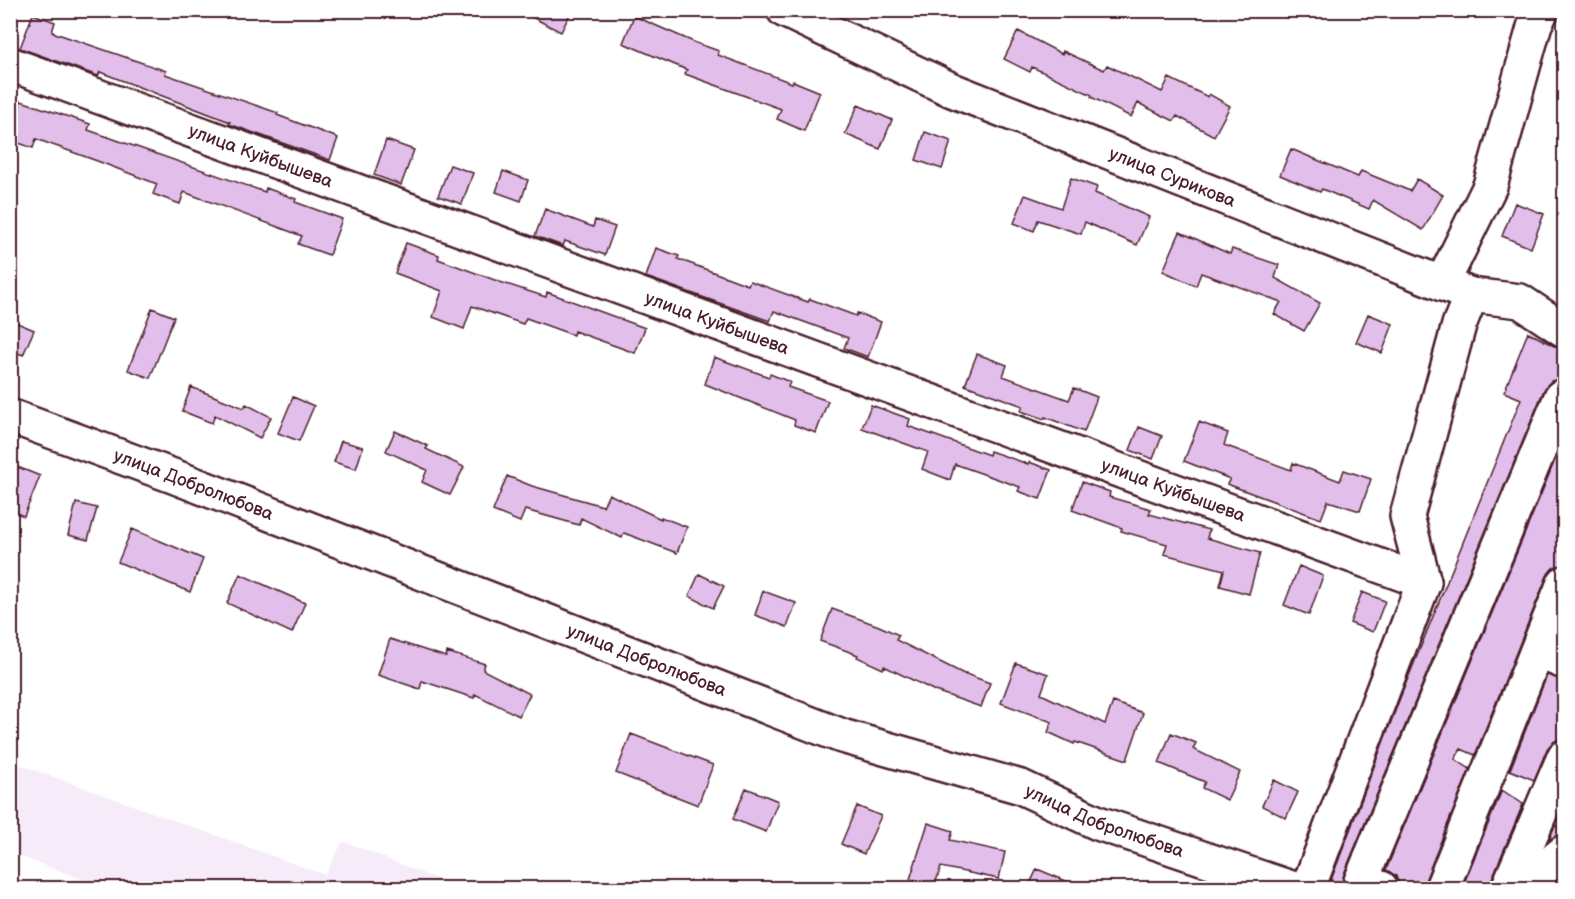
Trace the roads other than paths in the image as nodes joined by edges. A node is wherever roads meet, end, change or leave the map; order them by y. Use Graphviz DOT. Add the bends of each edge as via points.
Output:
graph roads {
  1 [pos="784,10"];
  2 [pos="1542,10"];
  3 [pos="10,64"];
  4 [pos="1457,290"];
  5 [pos="1564,330"];
  6 [pos="1564,399"];
  7 [pos="10,416"];
  8 [pos="1424,582"];
  9 [pos="1564,583"];
  10 [pos="1551,656"];
  11 [pos="1564,757"];
  12 [pos="1564,852"];
  13 [pos="1291,888"];
  14 [pos="1308,888"];
  15 [pos="1381,888"];
  16 [pos="1442,888"];
  17 [pos="1508,888"];
  18 [pos="1520,888"];
  1 -- 4 [label="street, улица Сурикова" via="952,90"];
  2 -- 4 [label="street"];
  3 -- 8 [label="street, улица Куйбышева"];
  4 -- 5 [label="street, улица Сурикова" via="1520,301"];
  4 -- 8 [label="street" via="1460,325 1407,516"];
  6 -- 15 [label="street" via="1561,397 1361,881"];
  7 -- 13 [label="street, улица Добролюбова" via="842,736 1021,787 1098,823"];
  8 -- 14 [label="street"];
  9 -- 10 [label="street"];
  10 -- 16 [label="street"];
  11 -- 17 [label="street"];
  12 -- 18 [label="street"];
}
